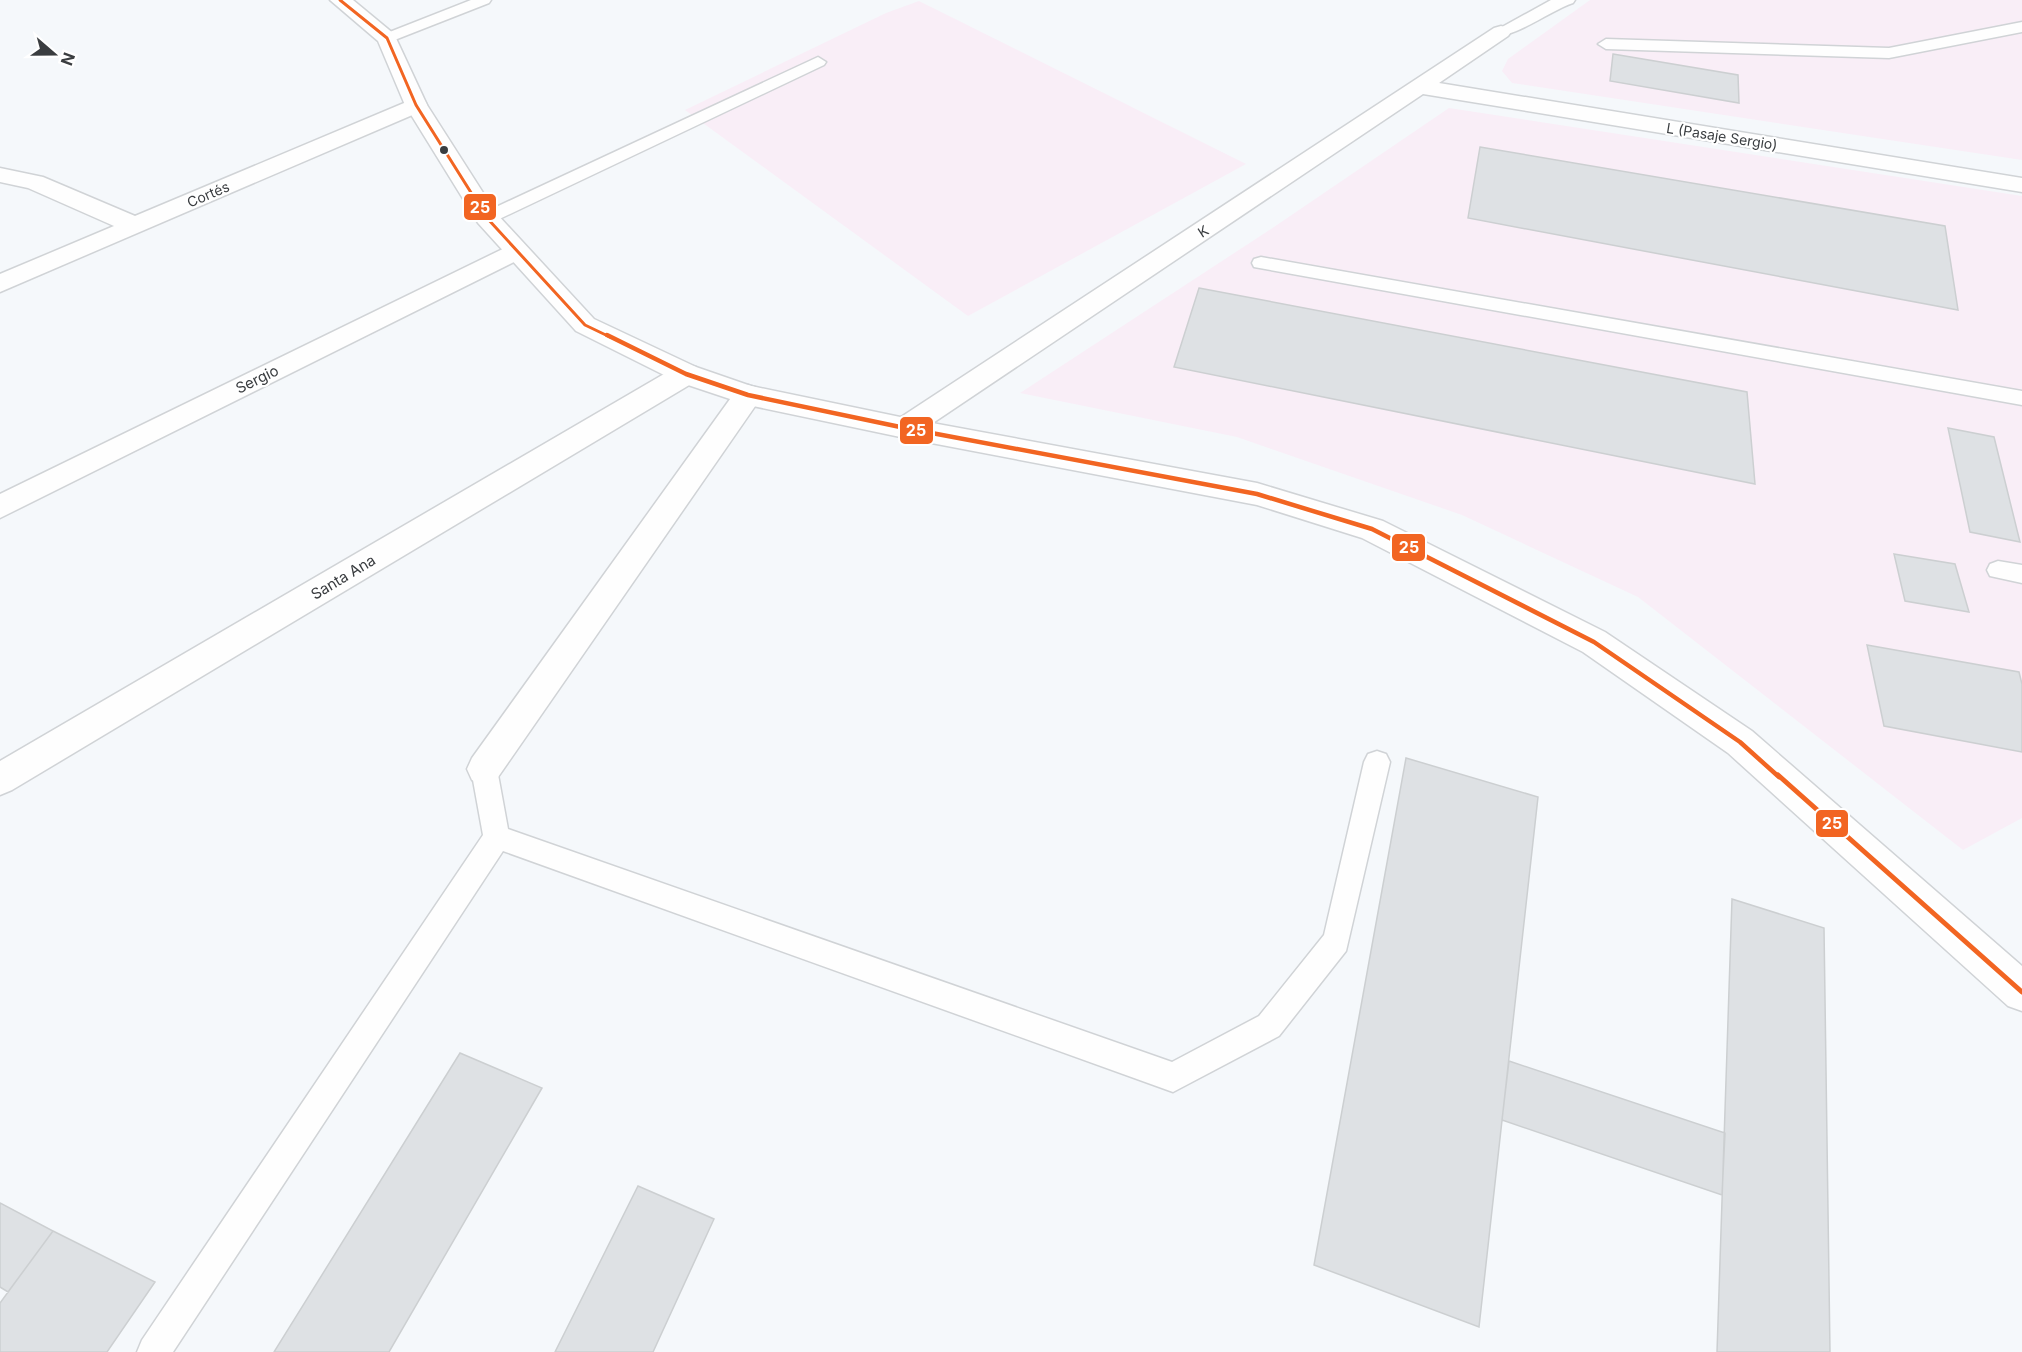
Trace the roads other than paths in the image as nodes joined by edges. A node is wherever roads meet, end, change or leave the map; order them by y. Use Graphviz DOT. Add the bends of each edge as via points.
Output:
graph roads {
  1 [pos="340,0"];
  2 [pos="484,0"];
  3 [pos="1568,0"];
  4 [pos="2022,27"];
  5 [pos="1501,32"];
  6 [pos="387,38"];
  7 [pos="1606,44"];
  8 [pos="818,62"];
  9 [pos="1422,87"];
  10 [pos="416,105"];
  11 [pos="0,176"];
  12 [pos="2022,184"];
  13 [pos="487,218"];
  14 [pos="134,225"];
  15 [pos="515,251"];
  16 [pos="1262,263"];
  17 [pos="0,284"];
  18 [pos="686,374"];
  19 [pos="748,395"];
  20 [pos="2022,398"];
  21 [pos="905,428"];
  22 [pos="0,507"];
  23 [pos="1998,570"];
  24 [pos="2022,574"];
  25 [pos="1377,762"];
  26 [pos="484,769"];
  27 [pos="0,779"];
  28 [pos="497,837"];
  29 [pos="2022,993"];
  30 [pos="154,1352"];
  1 -- 6 [label="street"];
  2 -- 6 [label="lane"];
  3 -- 5 [label="lane"];
  4 -- 7 [label="lane" via="1888,53"];
  5 -- 9 [label="street, K"];
  6 -- 10 [label="street"];
  8 -- 13 [label="lane"];
  9 -- 12 [label="street, L (Pasaje Sergio)"];
  9 -- 21 [label="street, K"];
  10 -- 13 [label="street"];
  10 -- 14 [label="street, Cortés"];
  11 -- 14 [label="street" via="35,182"];
  13 -- 15 [label="street"];
  14 -- 17 [label="street, Cortés"];
  15 -- 18 [label="street" via="585,325"];
  15 -- 22 [label="street, Sergio"];
  16 -- 20 [label="lane"];
  18 -- 19 [label="street"];
  18 -- 27 [label="street, Santa Ana"];
  19 -- 21 [label="street"];
  19 -- 26 [label="street"];
  21 -- 29 [label="street" via="1257,494 1372,528 1593,642 1740,742"];
  23 -- 24 [label="lane"];
  25 -- 28 [label="lane" via="1336,941 1269,1026 1173,1077"];
  26 -- 28 [label="lane"];
  28 -- 30 [label="lane"];
}
